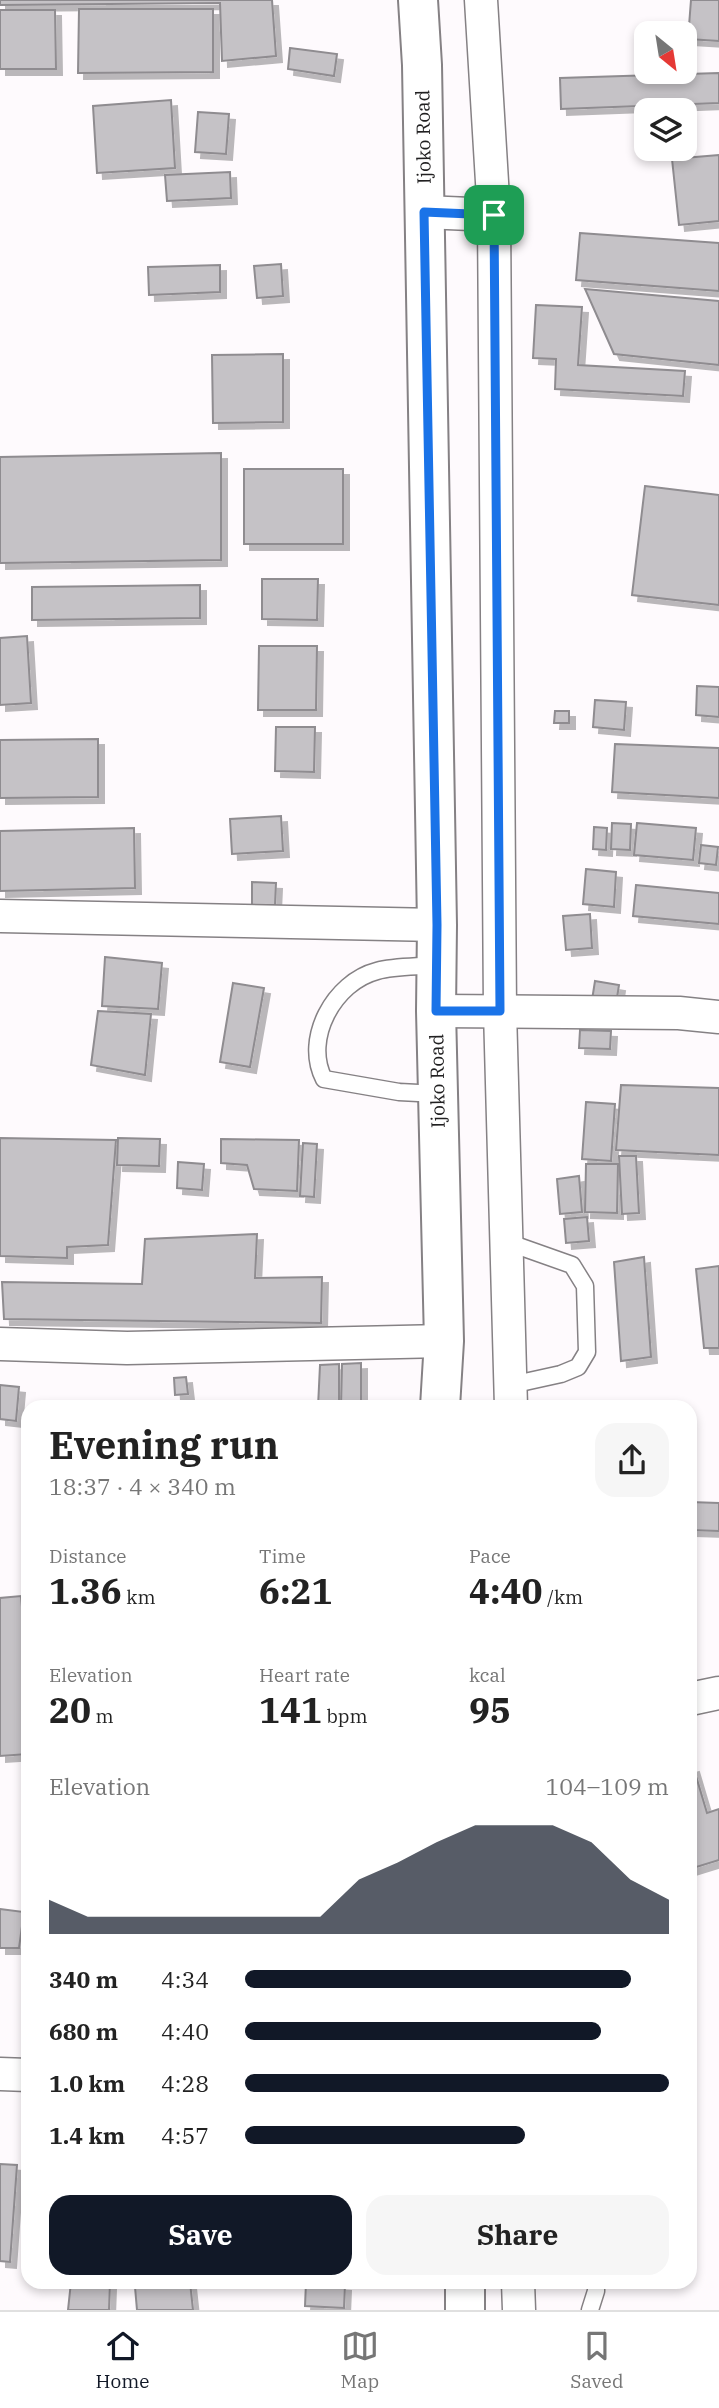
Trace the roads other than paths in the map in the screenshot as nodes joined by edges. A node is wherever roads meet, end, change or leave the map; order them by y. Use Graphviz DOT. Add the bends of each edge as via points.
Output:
graph roads {
  1 [pos="418,0"];
  2 [pos="481,0"];
  3 [pos="424,212"];
  4 [pos="494,215"];
  5 [pos="0,916"];
  6 [pos="437,925"];
  7 [pos="437,965"];
  8 [pos="436,1011"];
  9 [pos="500,1011"];
  10 [pos="719,1017"];
  11 [pos="438,1094"];
  12 [pos="507,1242"];
  13 [pos="444,1340"];
  14 [pos="0,1344"];
  15 [pos="511,1396"];
  16 [pos="440,1400"];
  17 [pos="719,1693"];
  18 [pos="697,1698"];
  19 [pos="0,2074"];
  20 [pos="21,2075"];
  21 [pos="465,2289"];
  22 [pos="518,2289"];
  23 [pos="596,2289"];
  24 [pos="466,2310"];
  25 [pos="519,2310"];
  26 [pos="590,2310"];
  1 -- 3 [label="main road, Ijoko Road"];
  2 -- 4 [label="street"];
  3 -- 4 [label="street"];
  3 -- 6 [label="main road, Ijoko Road"];
  4 -- 9 [label="street"];
  5 -- 6 [label="street"];
  6 -- 7 [label="main road, Ijoko Road"];
  7 -- 8 [label="main road, Ijoko Road"];
  7 -- 11 [label="lane" via="376,971 341,991 318,1030 317,1066 324,1079"];
  8 -- 9 [label="street"];
  8 -- 11 [label="main road, Ijoko Road"];
  9 -- 10 [label="street"];
  9 -- 12 [label="street"];
  11 -- 13 [label="main road, Ijoko Road"];
  12 -- 15 [label="street"];
  12 -- 15 [label="lane" via="572,1265 584,1286 587,1352 578,1367"];
  13 -- 14 [label="street" via="127,1348"];
  13 -- 16 [label="main road, Ijoko Road"];
  17 -- 18 [label="street"];
  19 -- 20 [label="street"];
  21 -- 24 [label="main road"];
  22 -- 25 [label="street"];
  23 -- 26 [label="lane"];
}
